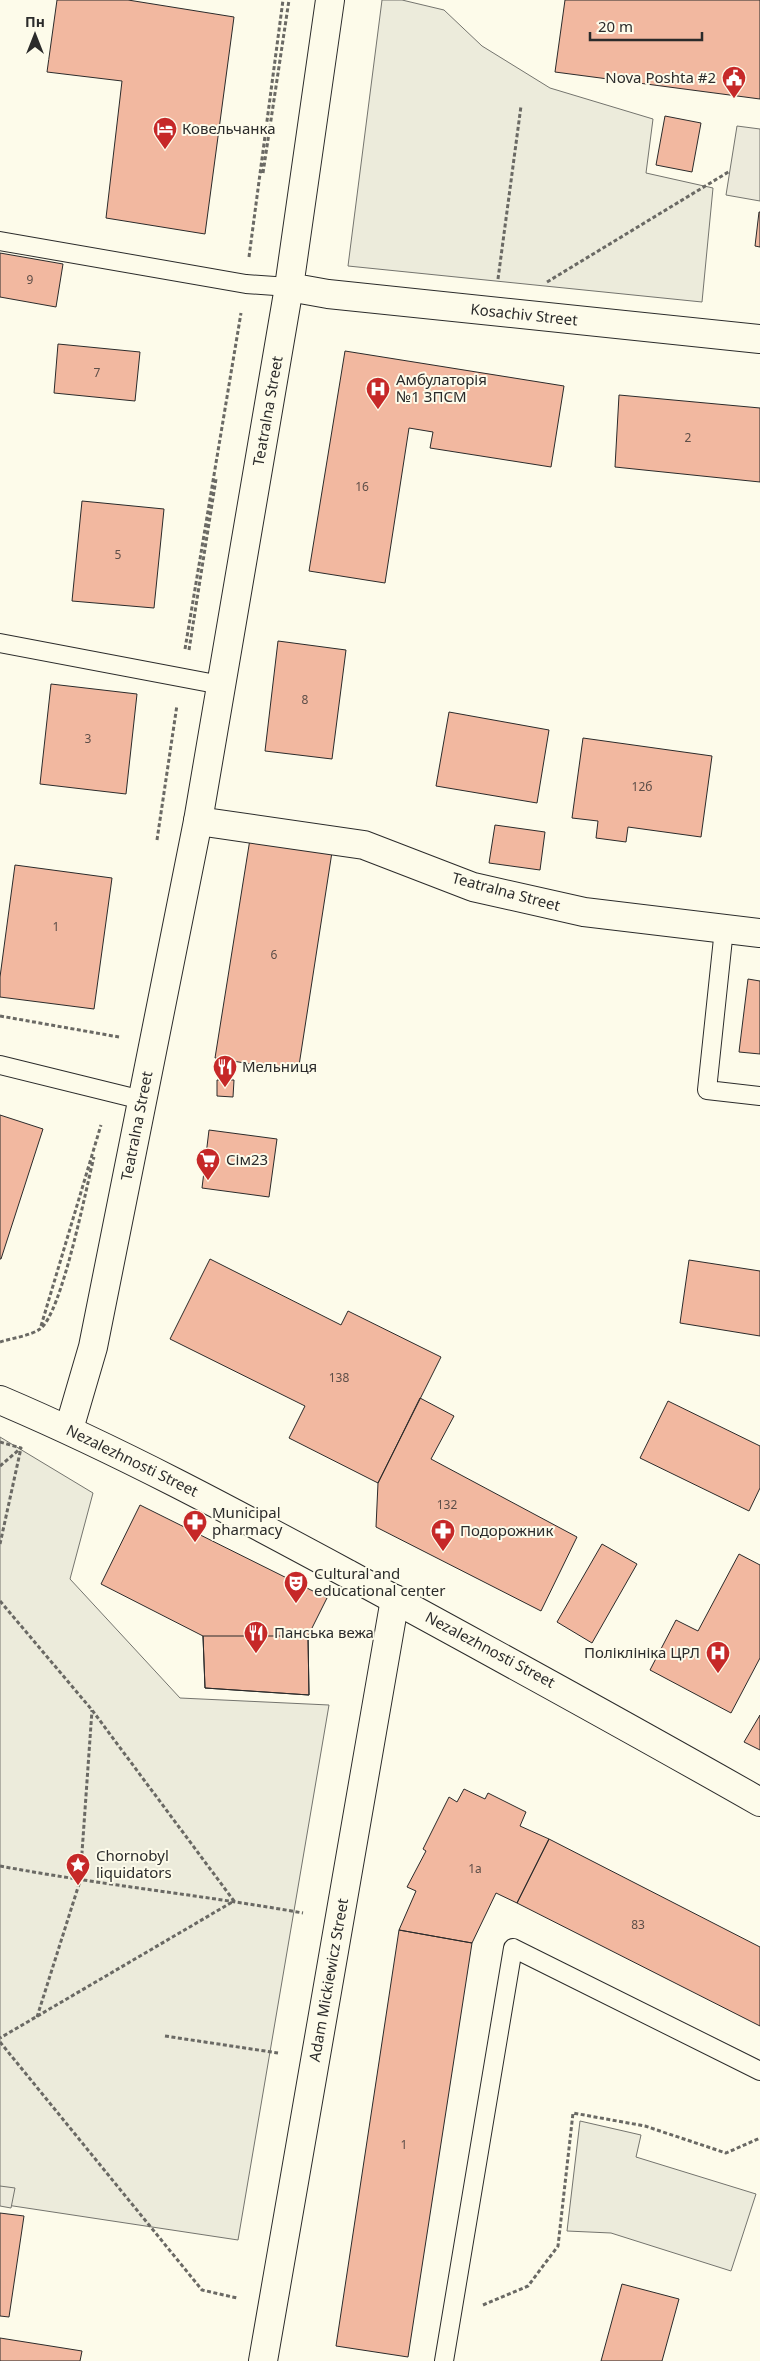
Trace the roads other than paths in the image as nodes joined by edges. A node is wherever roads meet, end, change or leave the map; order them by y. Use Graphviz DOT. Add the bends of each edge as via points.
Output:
graph roads {
  1 [pos="330,0"];
  2 [pos="0,241"];
  3 [pos="289,287"];
  4 [pos="760,339"];
  5 [pos="0,643"];
  6 [pos="221,685"];
  7 [pos="198,821"];
  8 [pos="724,929"];
  9 [pos="760,933"];
  10 [pos="0,1065"];
  11 [pos="760,1096"];
  12 [pos="142,1100"];
  13 [pos="0,1400"];
  14 [pos="69,1429"];
  15 [pos="394,1599"];
  16 [pos="760,1802"];
  17 [pos="760,2071"];
  18 [pos="263,2361"];
  19 [pos="444,2361"];
  1 -- 3 [label="street, Teatralna Street"];
  2 -- 3 [label="lane" via="246,284"];
  3 -- 4 [label="street, Kosachiv Street" via="328,294"];
  3 -- 6 [label="street, Teatralna Street"];
  5 -- 6 [label="lane"];
  6 -- 7 [label="street, Teatralna Street"];
  7 -- 8 [label="street, Teatralna Street" via="364,845 473,887 584,912"];
  7 -- 12 [label="street, Teatralna Street"];
  8 -- 9 [label="street, Teatralna Street"];
  8 -- 11 [label="lane" via="707,1090"];
  10 -- 12 [label="lane"];
  12 -- 14 [label="street, Teatralna Street" via="93,1347"];
  13 -- 14 [label="street, Nezalezhnosti Street"];
  14 -- 15 [label="street, Nezalezhnosti Street" via="167,1476"];
  15 -- 16 [label="street, Nezalezhnosti Street"];
  15 -- 18 [label="street, Adam Mickiewicz Street"];
  17 -- 19 [label="lane" via="513,1948"];
}
